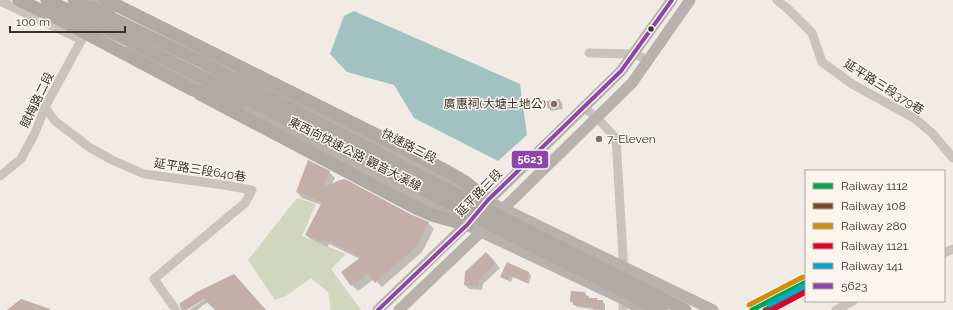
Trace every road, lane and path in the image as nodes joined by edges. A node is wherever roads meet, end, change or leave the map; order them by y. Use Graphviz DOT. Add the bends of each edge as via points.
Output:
graph roads {
  1 [pos="0,0"];
  2 [pos="19,0"];
  3 [pos="32,0"];
  4 [pos="47,0"];
  5 [pos="74,0"];
  6 [pos="672,0"];
  7 [pos="690,0"];
  8 [pos="776,0"];
  9 [pos="104,1"];
  10 [pos="88,28"];
  11 [pos="82,40"];
  12 [pos="589,54"];
  13 [pos="634,54"];
  14 [pos="648,60"];
  15 [pos="202,62"];
  16 [pos="193,90"];
  17 [pos="45,107"];
  18 [pos="265,108"];
  19 [pos="584,108"];
  20 [pos="596,117"];
  21 [pos="953,158"];
  22 [pos="0,176"];
  23 [pos="488,200"];
  24 [pos="504,208"];
  25 [pos="467,225"];
  26 [pos="481,232"];
  27 [pos="575,242"];
  28 [pos="624,266"];
  29 [pos="558,268"];
  30 [pos="851,302"];
  31 [pos="623,305"];
  32 [pos="382,309"];
  33 [pos="176,310"];
  34 [pos="399,310"];
  35 [pos="642,310"];
  36 [pos="662,310"];
  37 [pos="685,310"];
  38 [pos="713,310"];
  39 [pos="836,310"];
  1 -- 11 [label="street"];
  2 -- 16 [label="highway, bridge"];
  3 -- 10 [label="main road"];
  4 -- 18 [label="highway, 東西向快速公路 觀音大溪線, bridge"];
  5 -- 15 [label="highway, 東西向快速公路 觀音大溪線, bridge"];
  6 -- 13 [label="main road, 延平路三段"];
  7 -- 14 [label="main road"];
  8 -- 21 [label="street, 延平路三段379巷" via="812,33 822,62 852,84 914,118 932,133"];
  9 -- 15 [label="highway, bridge"];
  9 -- 23 [label="main road, 快速路三段"];
  9 -- 23 [label="highway, bridge" via="407,150 452,174"];
  10 -- 11 [label="street, 賦梅路二段"];
  10 -- 25 [label="main road"];
  11 -- 17 [label="street, 賦梅路二段"];
  12 -- 13 [label="street"];
  13 -- 14 [label="street"];
  13 -- 19 [label="main road, 延平路三段" via="621,71"];
  14 -- 20 [label="main road" via="632,83"];
  15 -- 37 [label="highway, 東西向快速公路 觀音大溪線, bridge"];
  16 -- 18 [label="highway, bridge"];
  16 -- 25 [label="highway, bridge" via="387,193 432,215"];
  17 -- 22 [label="street, 賦梅路二段" via="35,134 21,159"];
  17 -- 33 [label="street, 延平路三段640巷" via="55,121 89,147 144,174 252,190 244,202 154,279"];
  18 -- 36 [label="highway, 東西向快速公路 觀音大溪線, bridge"];
  19 -- 20 [label="street"];
  19 -- 23 [label="main road, 延平路三段"];
  20 -- 24 [label="main road"];
  20 -- 28 [label="street" via="616,138"];
  23 -- 24 [label="main road, 快速路三段"];
  23 -- 25 [label="main road, 延平路三段"];
  24 -- 26 [label="main road"];
  24 -- 27 [label="main road, 快速路三段"];
  25 -- 26 [label="main road"];
  25 -- 32 [label="main road, 延平路三段"];
  26 -- 29 [label="main road"];
  26 -- 34 [label="main road"];
  27 -- 28 [label="main road, 快速路三段"];
  27 -- 29 [label="street"];
  28 -- 31 [label="street"];
  28 -- 38 [label="main road, 快速路三段"];
  29 -- 31 [label="main road"];
  30 -- 39 [label="street"];
  31 -- 35 [label="main road"];
}
